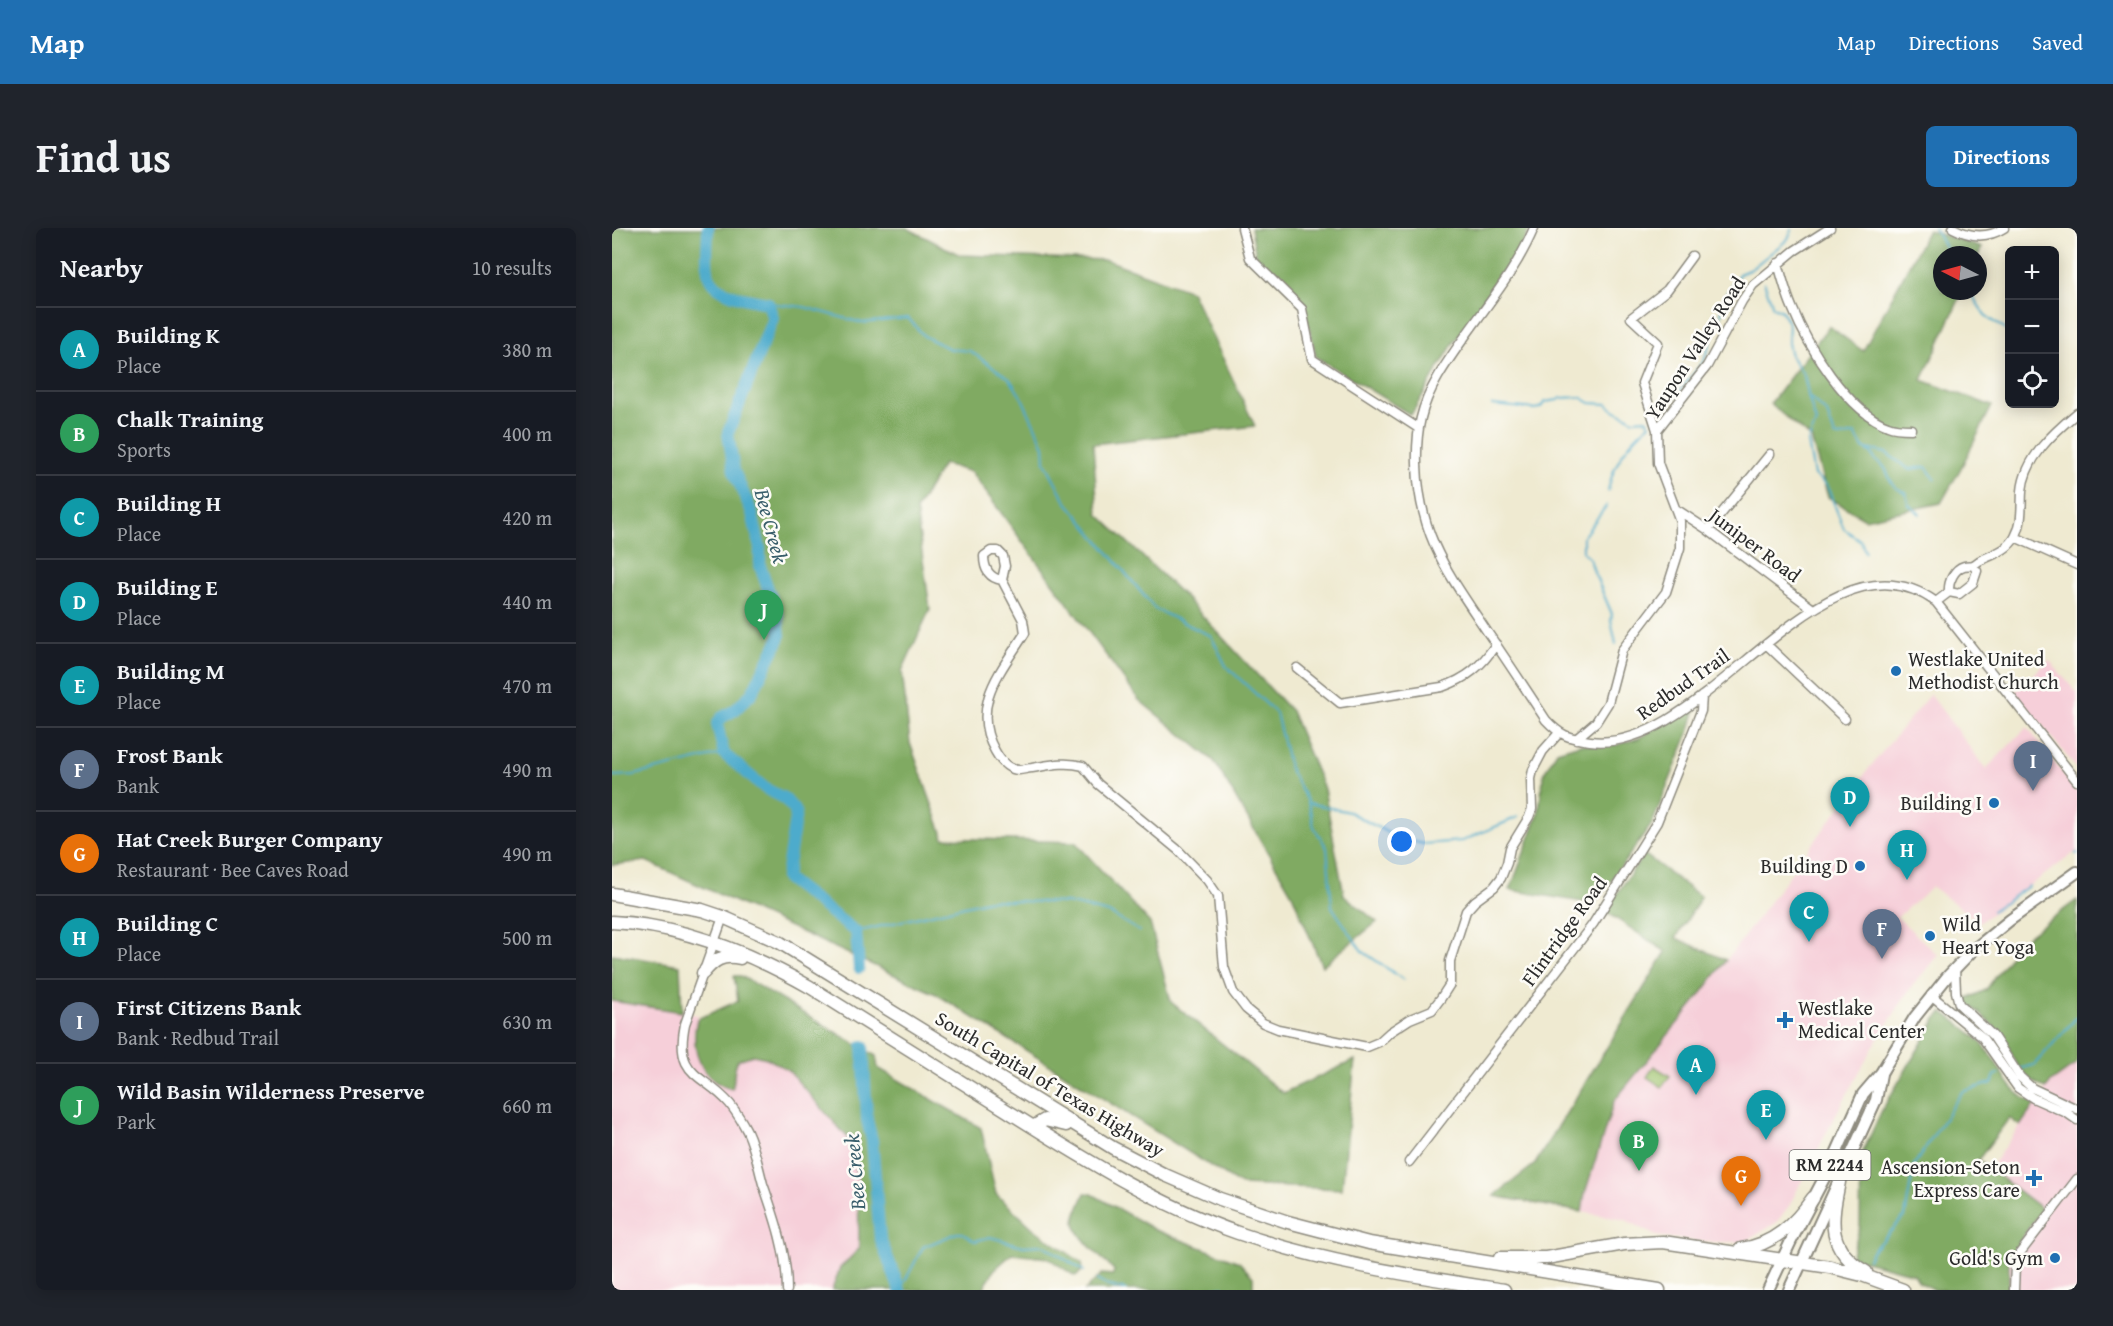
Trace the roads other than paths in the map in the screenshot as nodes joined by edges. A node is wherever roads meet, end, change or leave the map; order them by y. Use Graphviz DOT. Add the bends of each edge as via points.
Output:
graph roads {
  1 [pos="1242,228"];
  2 [pos="1534,228"];
  3 [pos="1830,228"];
  4 [pos="1953,228"];
  5 [pos="2004,228"];
  6 [pos="1692,256"];
  7 [pos="1778,264"];
  8 [pos="2077,413"];
  9 [pos="1418,428"];
  10 [pos="1911,429"];
  11 [pos="1657,430"];
  12 [pos="1770,454"];
  13 [pos="1676,509"];
  14 [pos="1708,530"];
  15 [pos="2015,537"];
  16 [pos="1973,565"];
  17 [pos="2077,565"];
  18 [pos="1002,580"];
  19 [pos="1949,592"];
  20 [pos="1936,602"];
  21 [pos="1812,609"];
  22 [pos="1496,644"];
  23 [pos="1766,644"];
  24 [pos="1297,668"];
  25 [pos="1702,696"];
  26 [pos="1845,719"];
  27 [pos="1596,722"];
  28 [pos="1559,734"];
  29 [pos="1576,739"];
  30 [pos="1604,742"];
  31 [pos="2077,781"];
  32 [pos="2077,872"];
  33 [pos="612,894"];
  34 [pos="723,917"];
  35 [pos="612,922"];
  36 [pos="714,943"];
  37 [pos="770,965"];
  38 [pos="1955,968"];
  39 [pos="703,973"];
  40 [pos="1931,995"];
  41 [pos="1881,1073"];
  42 [pos="1007,1082"];
  43 [pos="2077,1109"];
  44 [pos="2077,1120"];
  45 [pos="1033,1128"];
  46 [pos="1102,1142"];
  47 [pos="1409,1162"];
  48 [pos="2077,1179"];
  49 [pos="1839,1182"];
  50 [pos="1813,1198"];
  51 [pos="1403,1250"];
  52 [pos="1721,1250"];
  53 [pos="1781,1260"];
  54 [pos="1802,1263"];
  55 [pos="1431,1278"];
  56 [pos="1885,1283"];
  57 [pos="787,1290"];
  58 [pos="1480,1290"];
  59 [pos="1504,1290"];
  60 [pos="1659,1290"];
  61 [pos="1768,1290"];
  62 [pos="1790,1290"];
  63 [pos="1903,1290"];
  64 [pos="2014,1290"];
  1 -- 9 [label="street" via="1250,258 1302,309 1312,359"];
  2 -- 9 [label="street" via="1508,278 1438,378"];
  3 -- 7 [label="street, Yaupon Valley Road"];
  4 -- 5 [label="street" via="1979,237"];
  6 -- 11 [label="street" via="1667,290 1631,318 1658,343 1642,383"];
  7 -- 10 [label="street" via="1792,308 1831,377 1866,414 1886,426"];
  7 -- 11 [label="street, Yaupon Valley Road" via="1753,285 1707,366"];
  8 -- 15 [label="street" via="2054,434 2027,470 2022,516"];
  9 -- 22 [label="street" via="1418,480 1426,527 1453,581"];
  11 -- 13 [label="street, Yaupon Valley Road" via="1658,463"];
  12 -- 14 [label="street"];
  13 -- 14 [label="street, Juniper Road"];
  13 -- 27 [label="street, Yaupon Valley Road" via="1680,548 1666,592 1622,650 1608,703"];
  14 -- 21 [label="street, Juniper Road"];
  15 -- 16 [label="street" via="2004,549"];
  15 -- 17 [label="street"];
  16 -- 19 [label="street" via="1957,570"];
  16 -- 19 [label="street" via="1977,571 1973,583 1959,594"];
  18 -- 28 [label="street" via="1023,620 1025,633 991,690 985,726 999,758 1007,767 1018,770 1060,763 1083,766 1098,784 1195,865 1218,896 1224,967 1233,992 1263,1023 1278,1029 1367,1047 1410,1019 1432,1010 1450,984 1450,961 1466,910 1501,878 1510,848 1532,809 1533,770"];
  19 -- 20 [label="street"];
  20 -- 21 [label="street, Redbud Trail" via="1913,588 1884,585 1844,594"];
  20 -- 31 [label="street, Redbud Trail"];
  21 -- 23 [label="street, Redbud Trail"];
  22 -- 24 [label="street" via="1482,663 1458,682 1340,703"];
  22 -- 28 [label="street"];
  23 -- 25 [label="street, Redbud Trail"];
  23 -- 26 [label="street"];
  25 -- 30 [label="street, Redbud Trail" via="1641,733"];
  25 -- 47 [label="street, Flintridge Road" via="1701,711 1646,841 1593,924"];
  27 -- 29 [label="street, Yaupon Valley Road"];
  27 -- 30 [label="street" via="1596,733"];
  28 -- 29 [label="street, Redbud Trail"];
  29 -- 30 [label="street, Redbud Trail"];
  32 -- 38 [label="main road, RM 2244" via="1997,929"];
  33 -- 34 [label="highway, South Capital of Texas Highway"];
  34 -- 36 [label="street"];
  34 -- 42 [label="highway, South Capital of Texas Highway" via="807,958"];
  35 -- 36 [label="highway" via="675,930"];
  36 -- 37 [label="highway"];
  36 -- 39 [label="street"];
  37 -- 39 [label="highway" via="723,956"];
  37 -- 45 [label="highway"];
  38 -- 40 [label="main road, RM 2244"];
  38 -- 43 [label="street" via="1959,1004 1997,1041 2020,1077 2037,1091"];
  39 -- 57 [label="street" via="685,1024 683,1055 691,1072 730,1105 747,1131 776,1216"];
  40 -- 41 [label="main road, RM 2244"];
  40 -- 44 [label="street" via="1982,1037 2018,1088"];
  41 -- 49 [label="main road, RM 2244" via="1876,1100"];
  41 -- 50 [label="main road, RM 2244" via="1863,1094"];
  42 -- 45 [label="highway" via="1033,1109"];
  42 -- 46 [label="highway, South Capital of Texas Highway"];
  45 -- 46 [label="highway" via="1041,1121 1056,1122"];
  45 -- 55 [label="highway" via="1119,1180 1218,1226 1317,1257"];
  46 -- 51 [label="highway, South Capital of Texas Highway" via="1165,1175 1254,1212"];
  48 -- 64 [label="street" via="2020,1252"];
  49 -- 54 [label="main road, RM 2244"];
  49 -- 56 [label="highway" via="1832,1219 1837,1242 1852,1263"];
  50 -- 52 [label="highway" via="1796,1220 1771,1240 1748,1248"];
  50 -- 53 [label="main road, RM 2244"];
  51 -- 52 [label="highway" via="1527,1259 1644,1242"];
  51 -- 60 [label="highway, South Capital of Texas Highway"];
  52 -- 53 [label="highway"];
  53 -- 54 [label="highway"];
  53 -- 61 [label="main road, RM 2244"];
  54 -- 56 [label="highway"];
  54 -- 62 [label="main road, RM 2244"];
  55 -- 58 [label="highway"];
  55 -- 59 [label="highway"];
  56 -- 63 [label="highway"];
}
